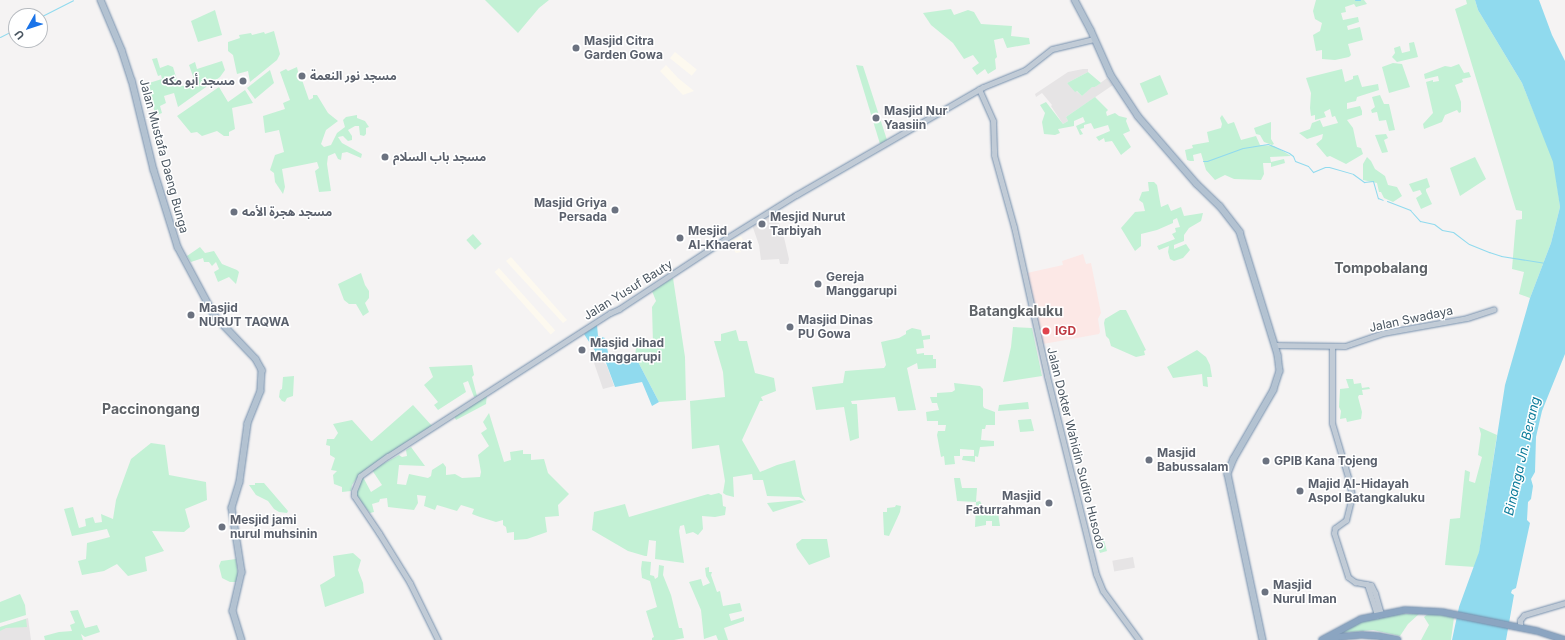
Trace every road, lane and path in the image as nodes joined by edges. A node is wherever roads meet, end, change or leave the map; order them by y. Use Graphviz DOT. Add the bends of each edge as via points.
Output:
graph roads {
  1 [pos="101,0"];
  2 [pos="1075,0"];
  3 [pos="1094,39"];
  4 [pos="979,88"];
  5 [pos="1494,309"];
  6 [pos="1275,345"];
  7 [pos="1332,347"];
  8 [pos="1565,603"];
  9 [pos="1379,614"];
  10 [pos="1519,627"];
  11 [pos="1324,639"];
  12 [pos="242,640"];
  13 [pos="438,640"];
  14 [pos="1139,640"];
  15 [pos="1263,640"];
  16 [pos="1397,640"];
  17 [pos="1565,640"];
  1 -- 12 [label="main road, Jalan Mustafa Daeng Bunga" via="132,80 154,170 178,247 215,316 260,363 263,374 261,391 248,424 240,482 232,508 242,572 233,611"];
  2 -- 3 [label="main road"];
  3 -- 4 [label="street" via="1056,47 1025,70"];
  3 -- 6 [label="main road" via="1111,75 1138,116 1197,184 1220,206 1240,232"];
  4 -- 13 [label="street, Jalan Yusuf Bauty" via="725,239 360,476 354,494 415,593"];
  4 -- 14 [label="street, Jalan Dokter Wahidin Sudiro Husodo" via="993,121 994,155 1096,574 1103,591"];
  5 -- 7 [label="street, Jalan Swadaya" via="1467,318 1389,332 1350,345"];
  6 -- 7 [label="street, Jalan Swadaya"];
  6 -- 15 [label="main road" via="1280,366 1275,387 1228,474"];
  7 -- 9 [label="street" via="1332,423 1352,496 1346,520 1335,528 1334,533 1348,577 1355,582 1367,584"];
  8 -- 10 [label="street" via="1524,615"];
  9 -- 10 [label="highway" via="1405,610 1436,611"];
  9 -- 11 [label="highway" via="1355,621"];
  10 -- 17 [label="highway"];
  11 -- 16 [label="highway" via="1363,635"];
}
